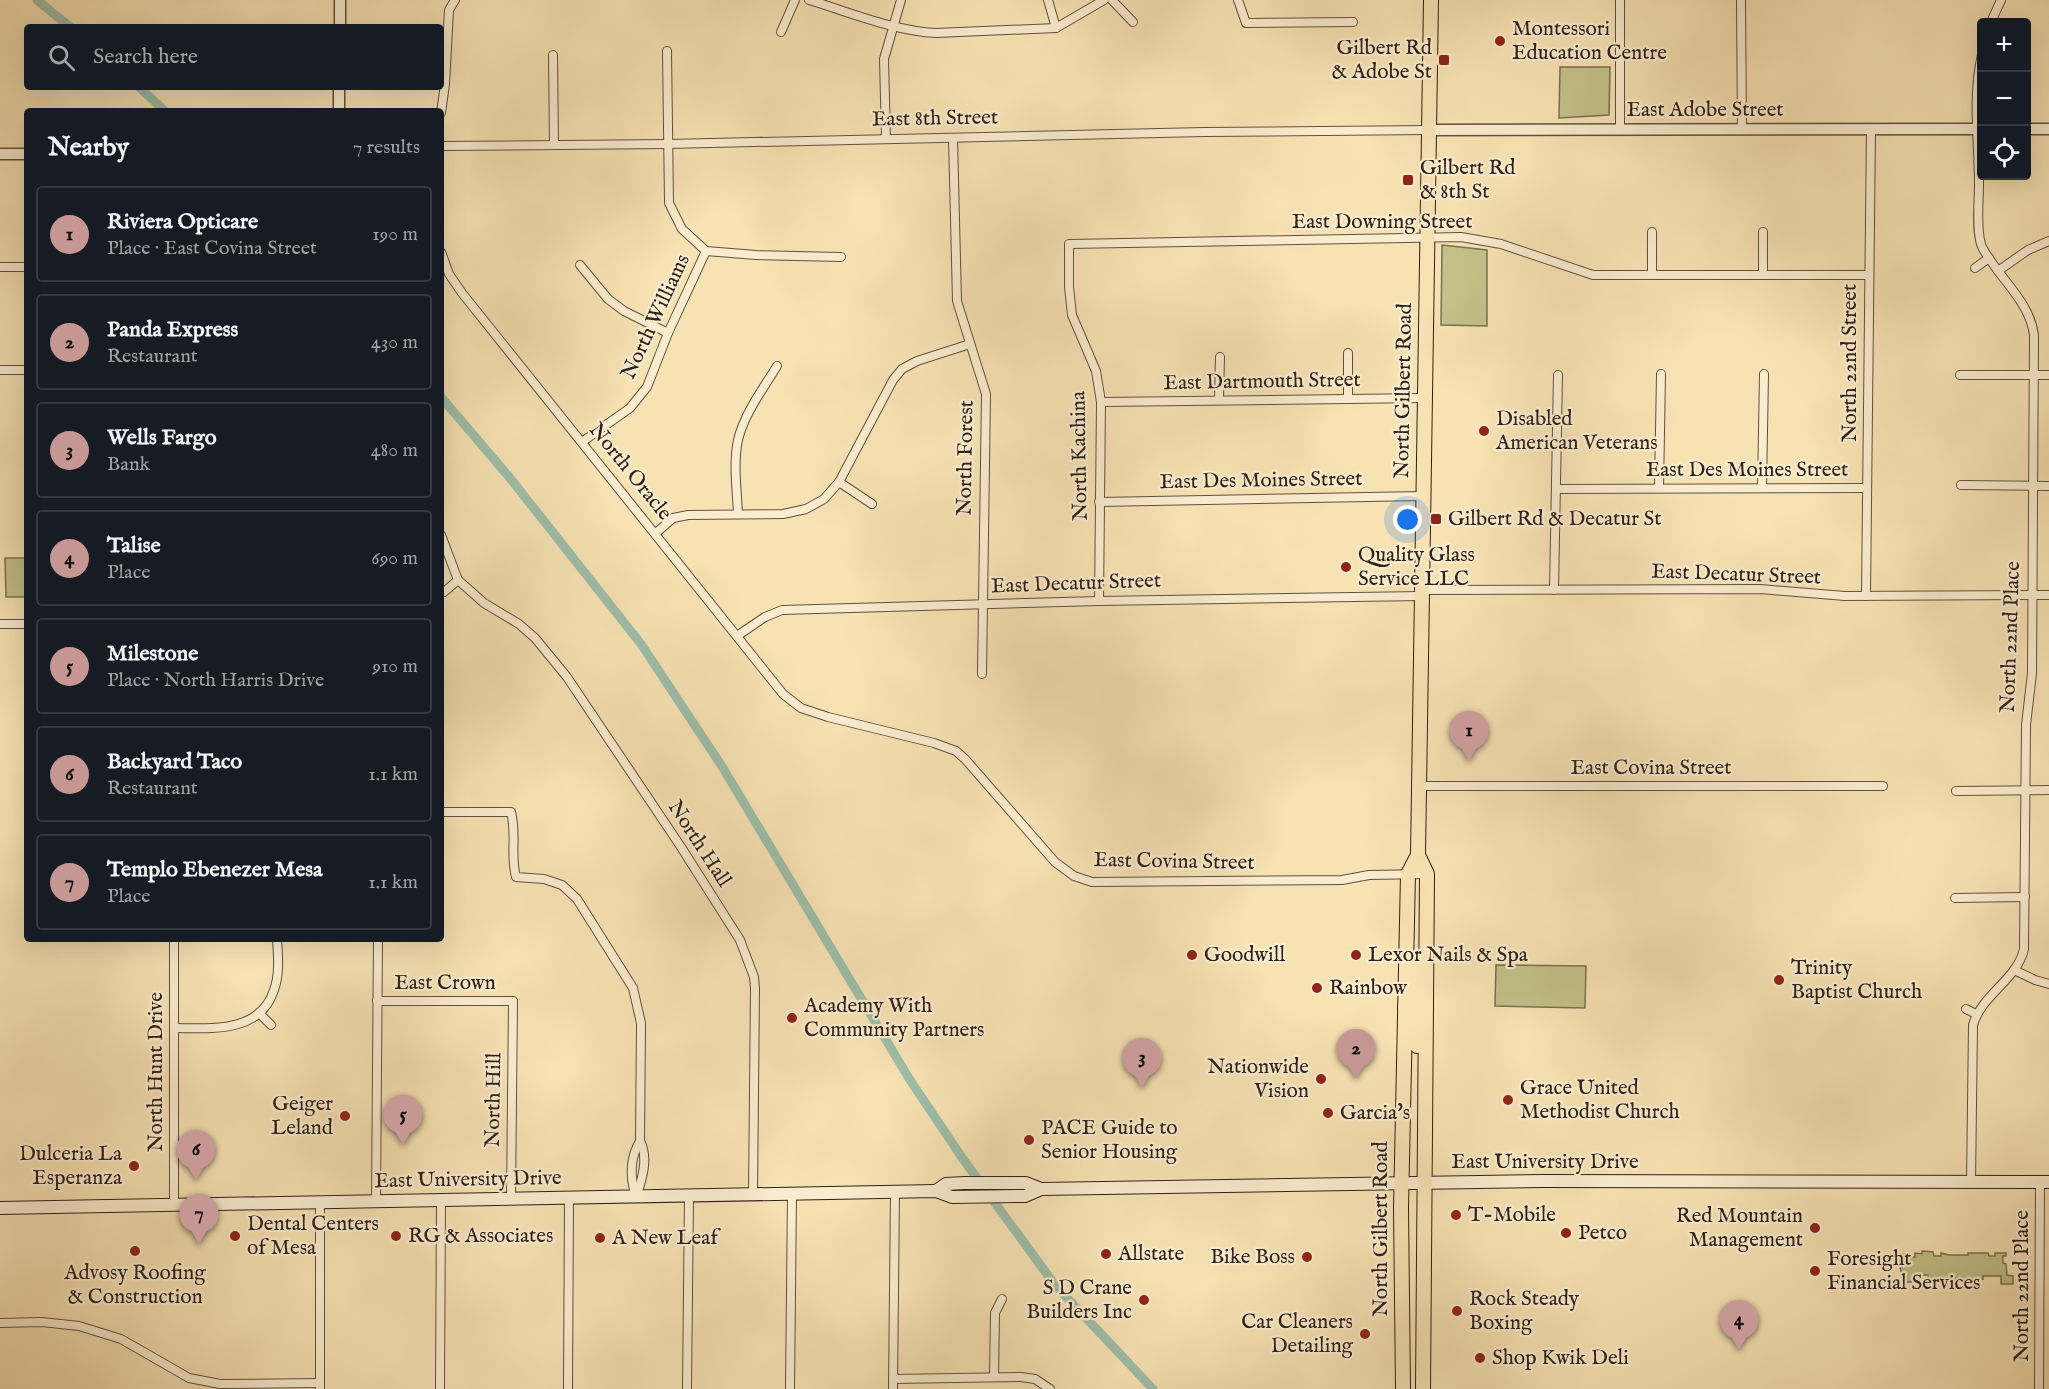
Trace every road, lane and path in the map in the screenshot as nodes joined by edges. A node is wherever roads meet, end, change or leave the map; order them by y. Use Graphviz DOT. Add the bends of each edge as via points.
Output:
graph roads {
  1 [pos="340,0"];
  2 [pos="456,0"];
  3 [pos="795,0"];
  4 [pos="808,0"];
  5 [pos="901,0"];
  6 [pos="1048,0"];
  7 [pos="1104,0"];
  8 [pos="1112,0"];
  9 [pos="1238,0"];
  10 [pos="1431,0"];
  11 [pos="1620,0"];
  12 [pos="1741,0"];
  13 [pos="2001,0"];
  14 [pos="1993,18"];
  15 [pos="1133,22"];
  16 [pos="1353,22"];
  17 [pos="340,24"];
  18 [pos="894,26"];
  19 [pos="1056,28"];
  20 [pos="781,32"];
  21 [pos="667,51"];
  22 [pos="553,55"];
  23 [pos="1979,72"];
  24 [pos="339,90"];
  25 [pos="339,108"];
  26 [pos="442,108"];
  27 [pos="1980,126"];
  28 [pos="1870,129"];
  29 [pos="1977,129"];
  30 [pos="2031,129"];
  31 [pos="2049,129"];
  32 [pos="1429,130"];
  33 [pos="1620,130"];
  34 [pos="1742,130"];
  35 [pos="953,138"];
  36 [pos="886,139"];
  37 [pos="668,144"];
  38 [pos="554,145"];
  39 [pos="444,146"];
  40 [pos="0,154"];
  41 [pos="24,154"];
  42 [pos="1980,180"];
  43 [pos="1652,232"];
  44 [pos="1763,232"];
  45 [pos="1427,236"];
  46 [pos="2049,241"];
  47 [pos="1069,244"];
  48 [pos="706,251"];
  49 [pos="841,257"];
  50 [pos="1989,258"];
  51 [pos="444,260"];
  52 [pos="580,265"];
  53 [pos="0,267"];
  54 [pos="24,267"];
  55 [pos="1975,268"];
  56 [pos="1998,271"];
  57 [pos="1652,275"];
  58 [pos="1763,275"];
  59 [pos="1869,275"];
  60 [pos="668,333"];
  61 [pos="970,344"];
  62 [pos="1348,353"];
  63 [pos="1220,357"];
  64 [pos="777,366"];
  65 [pos="0,370"];
  66 [pos="24,370"];
  67 [pos="1764,374"];
  68 [pos="1558,375"];
  69 [pos="1661,375"];
  70 [pos="1960,375"];
  71 [pos="2034,375"];
  72 [pos="2049,375"];
  73 [pos="1425,398"];
  74 [pos="1348,399"];
  75 [pos="1219,400"];
  76 [pos="1101,402"];
  77 [pos="582,442"];
  78 [pos="839,482"];
  79 [pos="1961,485"];
  80 [pos="2033,486"];
  81 [pos="2049,486"];
  82 [pos="1659,488"];
  83 [pos="1762,488"];
  84 [pos="1867,488"];
  85 [pos="1556,489"];
  86 [pos="1423,496"];
  87 [pos="1100,502"];
  88 [pos="872,504"];
  89 [pos="738,514"];
  90 [pos="656,533"];
  91 [pos="444,543"];
  92 [pos="458,579"];
  93 [pos="1554,590"];
  94 [pos="444,592"];
  95 [pos="1422,593"];
  96 [pos="2032,595"];
  97 [pos="2049,595"];
  98 [pos="1866,596"];
  99 [pos="1099,601"];
  100 [pos="982,606"];
  101 [pos="0,624"];
  102 [pos="24,624"];
  103 [pos="738,636"];
  104 [pos="982,674"];
  105 [pos="801,708"];
  106 [pos="1419,786"];
  107 [pos="1883,786"];
  108 [pos="2026,790"];
  109 [pos="2049,790"];
  110 [pos="1956,791"];
  111 [pos="444,812"];
  112 [pos="1418,855"];
  113 [pos="1408,874"];
  114 [pos="1427,874"];
  115 [pos="2025,897"];
  116 [pos="1955,898"];
  117 [pos="174,942"];
  118 [pos="277,942"];
  119 [pos="378,942"];
  120 [pos="1406,949"];
  121 [pos="2014,970"];
  122 [pos="2049,984"];
  123 [pos="377,1001"];
  124 [pos="513,1001"];
  125 [pos="1426,1006"];
  126 [pos="1405,1007"];
  127 [pos="1966,1009"];
  128 [pos="259,1013"];
  129 [pos="1976,1014"];
  130 [pos="271,1025"];
  131 [pos="174,1028"];
  132 [pos="1426,1065"];
  133 [pos="1402,1182"];
  134 [pos="1425,1182"];
  135 [pos="2044,1182"];
  136 [pos="1971,1183"];
  137 [pos="1041,1189"];
  138 [pos="936,1191"];
  139 [pos="895,1192"];
  140 [pos="753,1194"];
  141 [pos="792,1194"];
  142 [pos="689,1196"];
  143 [pos="636,1197"];
  144 [pos="511,1198"];
  145 [pos="569,1198"];
  146 [pos="441,1200"];
  147 [pos="376,1201"];
  148 [pos="320,1202"];
  149 [pos="174,1205"];
  150 [pos="0,1208"];
  151 [pos="1002,1299"];
  152 [pos="0,1323"];
  153 [pos="1402,1337"];
  154 [pos="1425,1337"];
  155 [pos="994,1377"];
  156 [pos="893,1379"];
  157 [pos="320,1386"];
  158 [pos="440,1389"];
  159 [pos="568,1389"];
  160 [pos="687,1389"];
  161 [pos="790,1389"];
  162 [pos="893,1389"];
  163 [pos="1050,1389"];
  164 [pos="1403,1389"];
  165 [pos="1423,1389"];
  166 [pos="2039,1389"];
  1 -- 17 [label="street"];
  2 -- 26 [label="street" via="449,10"];
  3 -- 20 [label="street"];
  4 -- 18 [label="street"];
  5 -- 18 [label="street"];
  6 -- 19 [label="street"];
  7 -- 19 [label="street"];
  8 -- 15 [label="street"];
  9 -- 16 [label="street" via="1246,23"];
  10 -- 32 [label="main road, North Gilbert Road"];
  11 -- 33 [label="street"];
  12 -- 34 [label="street"];
  13 -- 14 [label="street"];
  18 -- 19 [label="street" via="936,33"];
  18 -- 36 [label="street" via="884,59"];
  21 -- 37 [label="street"];
  22 -- 38 [label="street"];
  23 -- 27 [label="street, North 22nd Place"];
  24 -- 25 [label="street"];
  28 -- 29 [label="street, East Adobe Street"];
  28 -- 34 [label="street, East Adobe Street"];
  28 -- 59 [label="street, North 22nd Street"];
  30 -- 31 [label="street"];
  32 -- 33 [label="street, East Adobe Street"];
  32 -- 35 [label="street, East 8th Street"];
  32 -- 45 [label="main road, North Gilbert Road"];
  33 -- 34 [label="street, East Adobe Street"];
  35 -- 36 [label="street, East 8th Street"];
  35 -- 61 [label="street, North Forest" via="957,301"];
  36 -- 37 [label="street, East 8th Street"];
  37 -- 38 [label="street, East 8th Street"];
  37 -- 48 [label="street" via="669,203 682,229"];
  38 -- 39 [label="street, East 8th Street"];
  40 -- 41 [label="street"];
  42 -- 50 [label="street, North 22nd Place" via="1979,233"];
  43 -- 57 [label="street"];
  44 -- 58 [label="street"];
  45 -- 47 [label="street, East Downing Street"];
  45 -- 57 [label="street, East Downing Street" via="1491,241 1586,274"];
  45 -- 73 [label="main road, North Gilbert Road"];
  46 -- 56 [label="street"];
  47 -- 76 [label="street, North Kachina" via="1072,315 1096,371"];
  48 -- 49 [label="street"];
  48 -- 60 [label="street, North Williams"];
  50 -- 55 [label="street"];
  50 -- 56 [label="street, North 22nd Place"];
  51 -- 77 [label="street, North Oracle" via="462,293"];
  52 -- 60 [label="street" via="608,299"];
  53 -- 54 [label="street"];
  56 -- 71 [label="street, North 22nd Place" via="2032,321"];
  57 -- 58 [label="street, East Downing Street"];
  58 -- 59 [label="street, East Downing Street"];
  59 -- 84 [label="street, North 22nd Street"];
  60 -- 77 [label="street, North Williams" via="647,387 630,408"];
  61 -- 78 [label="street" via="902,369"];
  61 -- 100 [label="street, North Forest" via="986,394"];
  62 -- 74 [label="street"];
  63 -- 75 [label="street"];
  64 -- 89 [label="street" via="738,440"];
  65 -- 66 [label="street"];
  67 -- 83 [label="street"];
  68 -- 85 [label="street"];
  69 -- 82 [label="street"];
  70 -- 71 [label="street"];
  71 -- 72 [label="street"];
  71 -- 80 [label="street, North 22nd Place"];
  73 -- 74 [label="street, East Dartmouth Street"];
  73 -- 86 [label="main road, North Gilbert Road"];
  74 -- 75 [label="street, East Dartmouth Street"];
  75 -- 76 [label="street, East Dartmouth Street"];
  76 -- 87 [label="street, North Kachina"];
  77 -- 90 [label="street, North Oracle"];
  78 -- 88 [label="street"];
  78 -- 89 [label="street" via="824,499 806,509 783,514"];
  79 -- 80 [label="street"];
  80 -- 81 [label="street"];
  80 -- 96 [label="street, North 22nd Place"];
  82 -- 83 [label="street, East Des Moines Street"];
  82 -- 85 [label="street, East Des Moines Street"];
  83 -- 84 [label="street, East Des Moines Street"];
  84 -- 98 [label="street, North 22nd Street"];
  85 -- 93 [label="street"];
  86 -- 87 [label="street, East Des Moines Street"];
  86 -- 95 [label="main road, North Gilbert Road"];
  87 -- 99 [label="street, North Kachina"];
  89 -- 90 [label="street" via="674,518"];
  90 -- 103 [label="street, North Oracle"];
  91 -- 92 [label="street, North Hall"];
  92 -- 94 [label="street"];
  92 -- 140 [label="street, North Hall" via="484,603 535,638 567,677 740,940 755,988"];
  93 -- 95 [label="street, East Decatur Street"];
  93 -- 98 [label="street, East Decatur Street" via="1760,589"];
  95 -- 99 [label="street, East Decatur Street"];
  95 -- 106 [label="main road, North Gilbert Road"];
  96 -- 97 [label="street, East Decatur Street"];
  96 -- 98 [label="street, East Decatur Street"];
  96 -- 108 [label="street, North 22nd Place"];
  99 -- 100 [label="street, East Decatur Street"];
  100 -- 103 [label="street, East Decatur Street" via="782,610"];
  100 -- 104 [label="street, North Forest"];
  101 -- 102 [label="street"];
  103 -- 105 [label="street, North Oracle" via="783,694"];
  105 -- 113 [label="street, East Covina Street" via="956,751 1055,862 1074,876 1092,882 1342,880"];
  106 -- 107 [label="street, East Covina Street"];
  106 -- 112 [label="main road, North Gilbert Road"];
  108 -- 109 [label="street"];
  108 -- 110 [label="street"];
  108 -- 115 [label="street, North 22nd Place"];
  111 -- 143 [label="street" via="511,812 516,877 562,885 577,899 633,988 641,1023 640,1141 630,1179"];
  112 -- 113 [label="main road, North Gilbert Road"];
  112 -- 114 [label="main road, North Gilbert Road"];
  113 -- 114 [label="street, East Covina Street"];
  113 -- 120 [label="main road, North Gilbert Road"];
  114 -- 125 [label="main road, North Gilbert Road"];
  115 -- 116 [label="street"];
  115 -- 121 [label="street, North 22nd Place" via="2024,949"];
  117 -- 131 [label="street, North Hunt Drive"];
  118 -- 128 [label="street" via="274,990"];
  119 -- 123 [label="street"];
  120 -- 125 [label="main road" via="1415,967 1417,1001"];
  120 -- 126 [label="main road, North Gilbert Road"];
  121 -- 122 [label="street"];
  121 -- 129 [label="street, North 22nd Place"];
  123 -- 124 [label="street, East Crown"];
  123 -- 147 [label="street"];
  124 -- 144 [label="street, North Hill"];
  125 -- 132 [label="main road, North Gilbert Road"];
  126 -- 132 [label="main road" via="1415,1014 1417,1043"];
  126 -- 133 [label="main road, North Gilbert Road"];
  127 -- 129 [label="street"];
  128 -- 130 [label="street"];
  128 -- 131 [label="street" via="236,1026"];
  129 -- 136 [label="street" via="1971,1038"];
  131 -- 149 [label="street, North Hunt Drive"];
  132 -- 134 [label="main road, North Gilbert Road"];
  133 -- 134 [label="main road, East University Drive"];
  133 -- 137 [label="main road, East University Drive"];
  133 -- 153 [label="main road, North Gilbert Road"];
  134 -- 136 [label="main road, East University Drive"];
  134 -- 154 [label="main road, North Gilbert Road"];
  135 -- 136 [label="main road, East University Drive"];
  135 -- 166 [label="street, North 22nd Place"];
  137 -- 138 [label="main road, East University Drive" via="1025,1196 975,1197 952,1197"];
  137 -- 138 [label="main road, East University Drive" via="1026,1183 964,1183 946,1184"];
  138 -- 139 [label="main road, East University Drive"];
  139 -- 141 [label="main road, East University Drive"];
  139 -- 156 [label="street"];
  140 -- 141 [label="main road, East University Drive"];
  140 -- 142 [label="main road, East University Drive"];
  141 -- 161 [label="street"];
  142 -- 143 [label="main road, East University Drive"];
  142 -- 160 [label="street"];
  143 -- 145 [label="main road, East University Drive"];
  144 -- 145 [label="main road, East University Drive"];
  144 -- 146 [label="main road, East University Drive"];
  145 -- 159 [label="street"];
  146 -- 147 [label="main road, East University Drive"];
  146 -- 158 [label="street"];
  147 -- 148 [label="main road, East University Drive"];
  148 -- 149 [label="main road, East University Drive"];
  148 -- 157 [label="street"];
  149 -- 150 [label="main road, East University Drive"];
  151 -- 155 [label="street" via="995,1313"];
  152 -- 157 [label="street" via="79,1326 121,1339 189,1378 209,1382"];
  153 -- 154 [label="main road"];
  153 -- 164 [label="main road, North Gilbert Road"];
  154 -- 165 [label="main road, North Gilbert Road"];
  155 -- 156 [label="street"];
  155 -- 163 [label="street" via="1028,1377"];
  156 -- 162 [label="street"];
}
